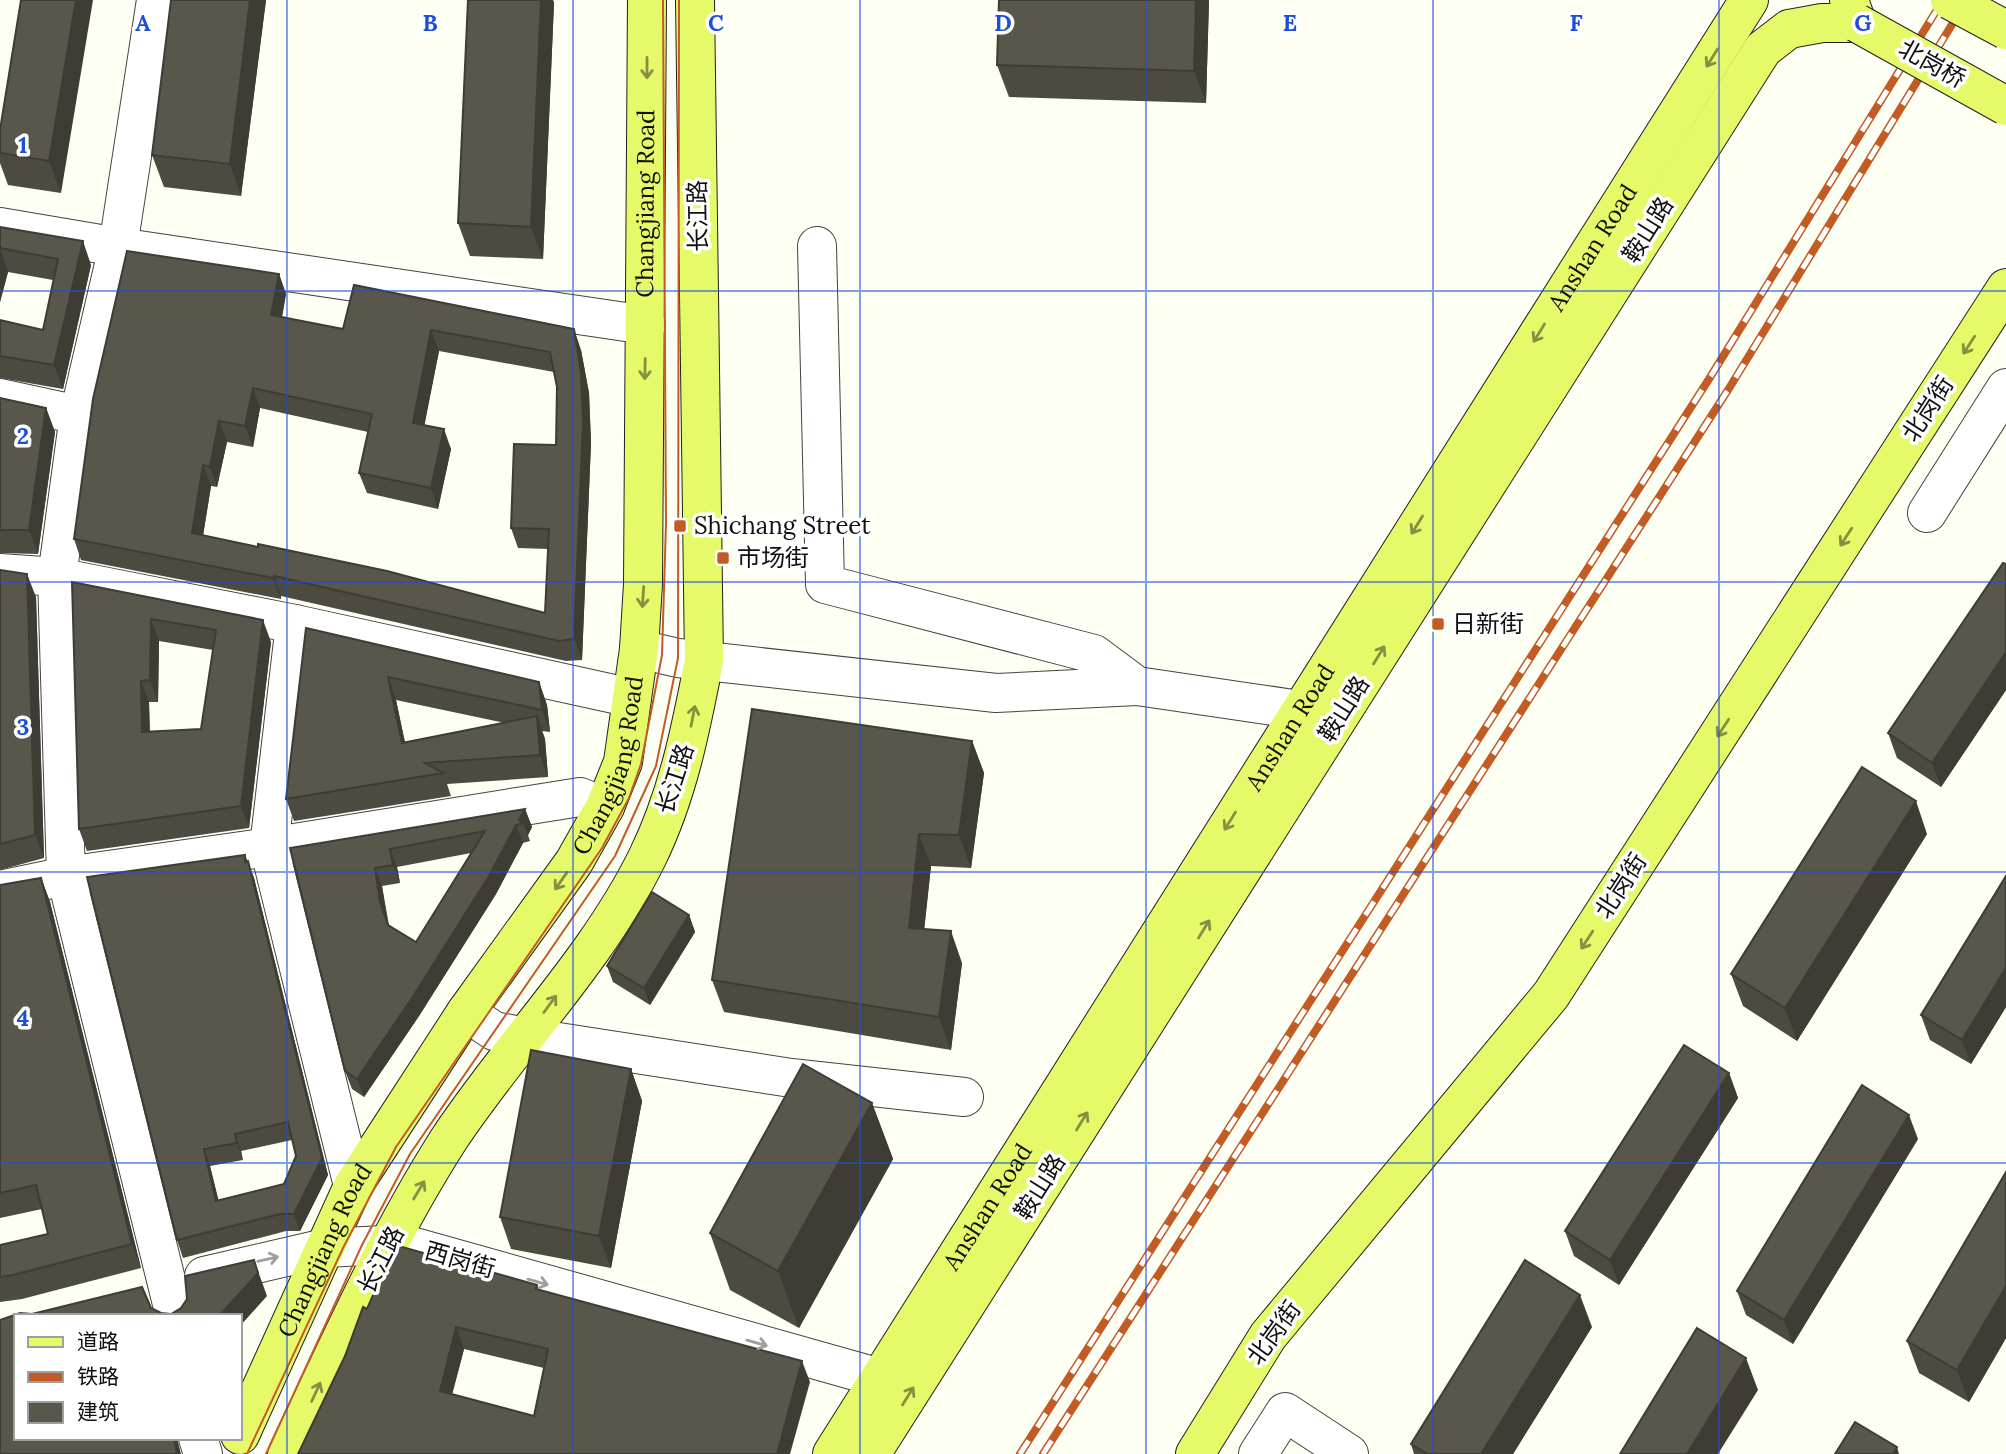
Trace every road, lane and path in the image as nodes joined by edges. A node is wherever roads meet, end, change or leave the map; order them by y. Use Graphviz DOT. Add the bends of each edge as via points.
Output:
graph roads {
  1 [pos="156,0"];
  2 [pos="647,0"];
  3 [pos="695,0"];
  4 [pos="1749,0"];
  5 [pos="1793,0"];
  6 [pos="1950,0"];
  7 [pos="1853,12"];
  8 [pos="2006,30"];
  9 [pos="1763,49"];
  10 [pos="2006,106"];
  11 [pos="0,227"];
  12 [pos="817,246"];
  13 [pos="118,247"];
  14 [pos="2006,288"];
  15 [pos="646,325"];
  16 [pos="2006,388"];
  17 [pos="0,398"];
  18 [pos="79,415"];
  19 [pos="1927,513"];
  20 [pos="0,573"];
  21 [pos="57,577"];
  22 [pos="295,624"];
  23 [pos="639,649"];
  24 [pos="704,661"];
  25 [pos="1137,687"];
  26 [pos="632,698"];
  27 [pos="1300,710"];
  28 [pos="605,807"];
  29 [pos="269,847"];
  30 [pos="66,876"];
  31 [pos="0,890"];
  32 [pos="466,1012"];
  33 [pos="526,1037"];
  34 [pos="964,1097"];
  35 [pos="353,1186"];
  36 [pos="387,1244"];
  37 [pos="325,1248"];
  38 [pos="129,1294"];
  39 [pos="172,1300"];
  40 [pos="880,1378"];
  41 [pos="242,1430"];
  42 [pos="287,1454"];
  43 [pos="832,1454"];
  44 [pos="871,1454"];
  45 [pos="1195,1454"];
  46 [pos="1258,1454"];
  47 [pos="1349,1454"];
  1 -- 13 [label="street"];
  2 -- 15 [label="main road, Changjiang Road, one-way"];
  3 -- 24 [label="main road, 长江路"];
  4 -- 27 [label="main road, Anshan Road, one-way"];
  5 -- 9 [label="main road"];
  6 -- 8 [label="main road, bridge"];
  7 -- 9 [label="main road, 鞍山路" via="1790,29"];
  7 -- 10 [label="main road, 北岗桥, bridge"];
  44 -- 9 [label="main road, 鞍山路, one-way"];
  11 -- 13 [label="street"];
  12 -- 25 [label="street" via="825,583 1094,654"];
  13 -- 15 [label="street"];
  13 -- 18 [label="street"];
  14 -- 45 [label="main road, 北岗街, one-way" via="1551,995 1268,1336"];
  15 -- 23 [label="main road, Changjiang Road, one-way"];
  16 -- 19 [label="street"];
  17 -- 18 [label="street"];
  18 -- 21 [label="street"];
  20 -- 21 [label="street"];
  21 -- 22 [label="street"];
  21 -- 30 [label="street"];
  22 -- 26 [label="street"];
  22 -- 29 [label="street"];
  23 -- 24 [label="street"];
  23 -- 26 [label="main road, Changjiang Road"];
  24 -- 25 [label="street" via="996,693"];
  33 -- 24 [label="main road, 长江路, one-way" via="591,948 647,858 685,758"];
  25 -- 27 [label="street"];
  26 -- 28 [label="main road, Changjiang Road" via="623,762"];
  27 -- 40 [label="main road, Anshan Road, one-way"];
  28 -- 29 [label="street" via="580,797"];
  28 -- 32 [label="main road, Changjiang Road, one-way" via="574,862"];
  29 -- 30 [label="street"];
  29 -- 35 [label="street"];
  30 -- 31 [label="street"];
  30 -- 39 [label="street"];
  32 -- 33 [label="street" via="494,1031"];
  32 -- 35 [label="main road, Changjiang Road"];
  33 -- 34 [label="street" via="791,1078"];
  36 -- 33 [label="main road, 长江路, one-way" via="450,1138"];
  35 -- 37 [label="main road, Changjiang Road"];
  36 -- 37 [label="street, 西岗街"];
  36 -- 40 [label="street, 西岗街, one-way" via="404,1244"];
  42 -- 36 [label="main road, 长江路, one-way"];
  39 -- 37 [label="street, 西岗街, one-way"];
  37 -- 41 [label="main road, Changjiang Road"];
  38 -- 39 [label="street, 西岗街"];
  40 -- 43 [label="main road, Anshan Road"];
  46 -- 47 [label="street" via="1284,1412"];
}
